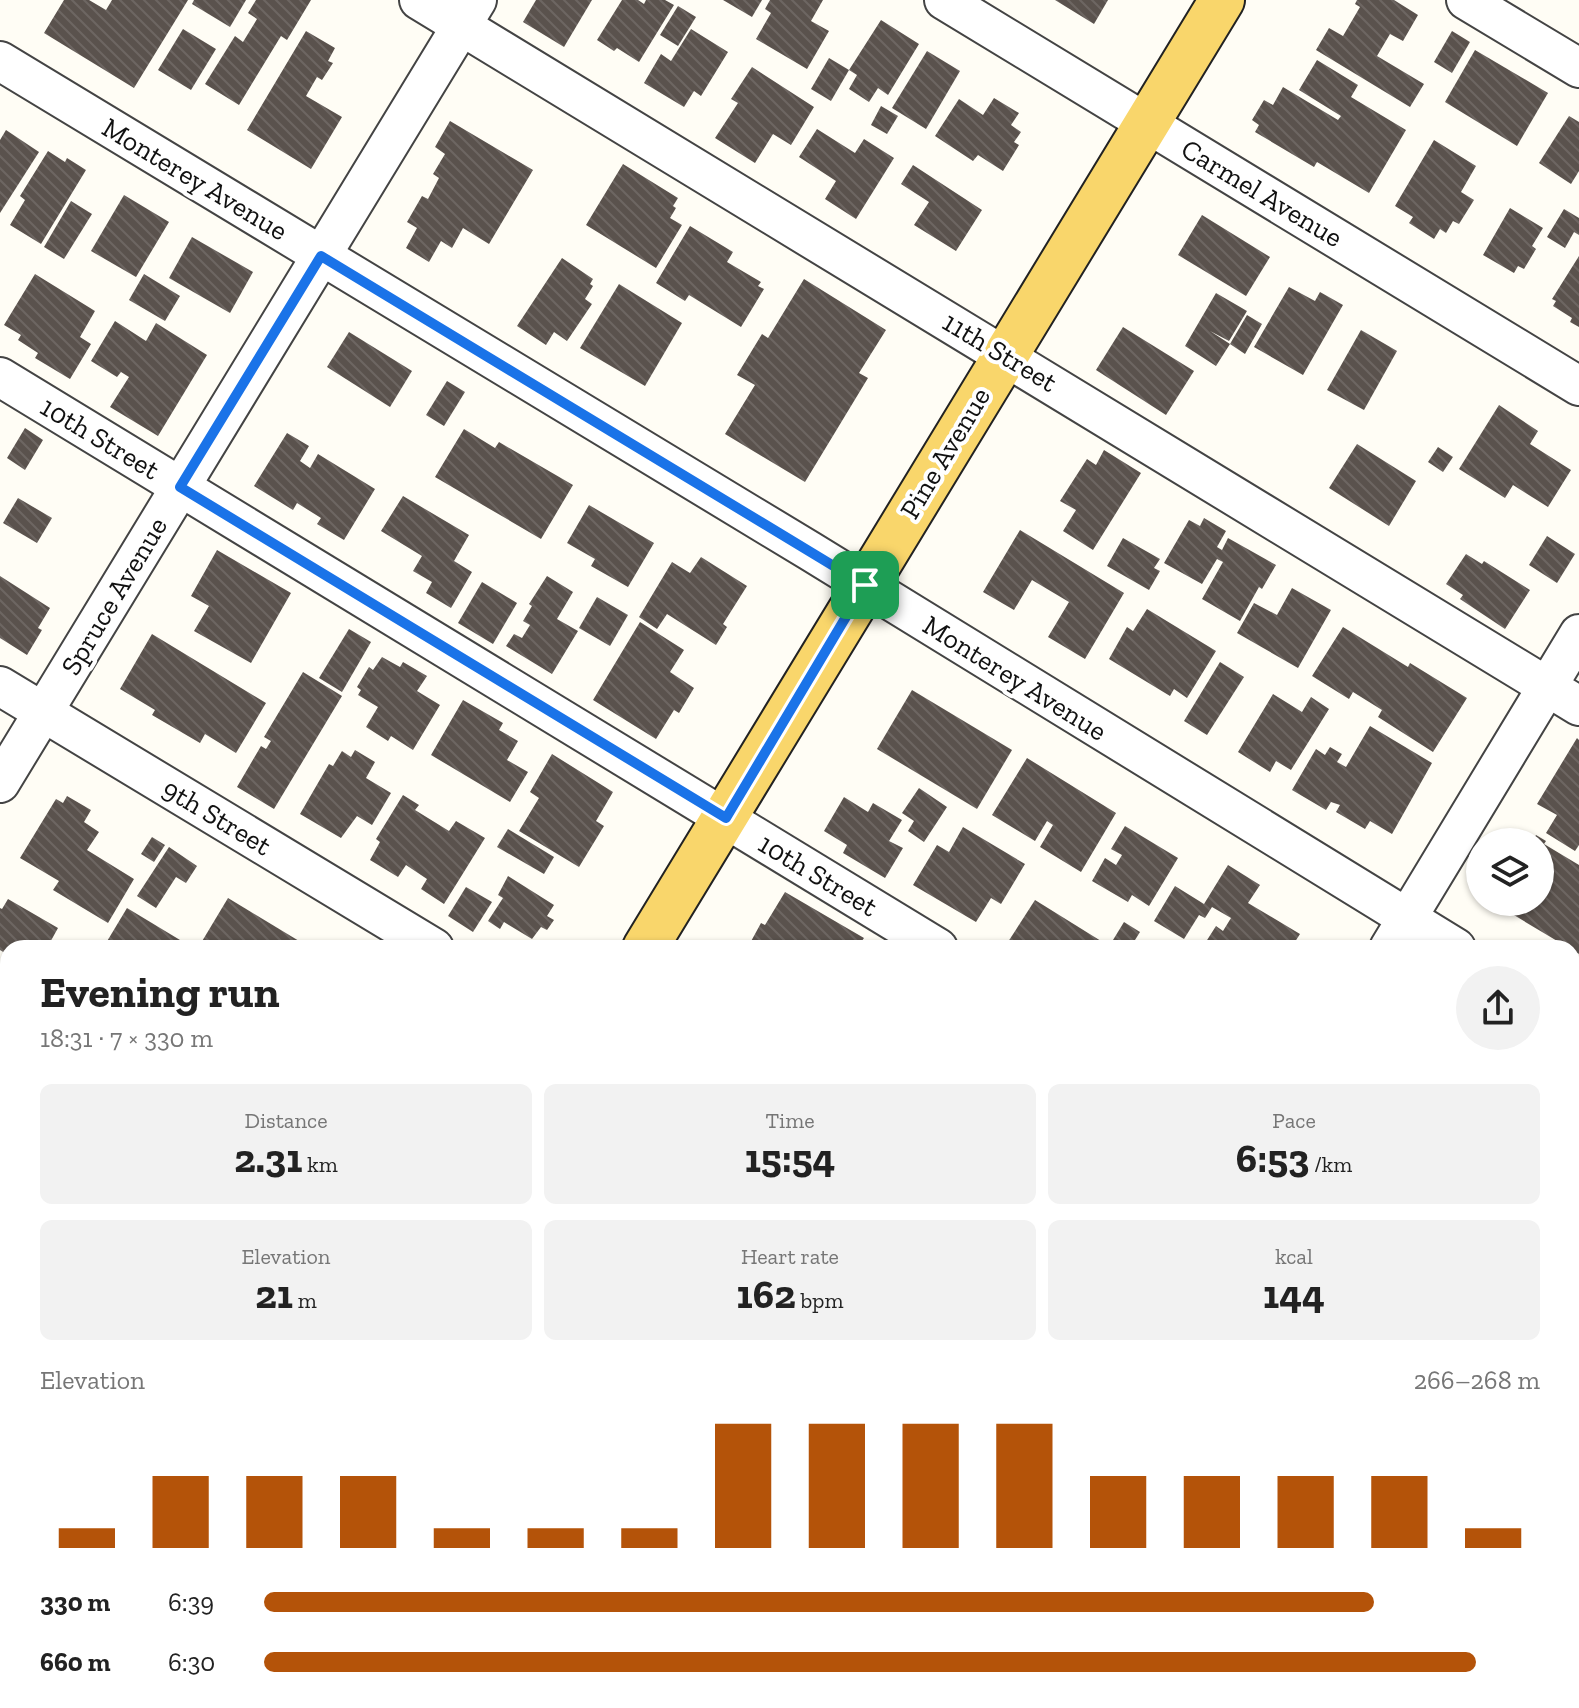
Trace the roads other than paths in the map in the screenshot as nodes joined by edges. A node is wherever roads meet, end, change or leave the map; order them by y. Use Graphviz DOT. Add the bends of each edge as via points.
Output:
graph roads {
  1 [pos="419,0"];
  2 [pos="944,0"];
  3 [pos="1222,0"];
  4 [pos="1466,0"];
  5 [pos="469,13"];
  6 [pos="0,61"];
  7 [pos="1579,68"];
  8 [pos="1148,123"];
  9 [pos="321,256"];
  10 [pos="1005,355"];
  11 [pos="0,377"];
  12 [pos="1579,386"];
  13 [pos="180,487"];
  14 [pos="865,585"];
  15 [pos="1579,634"];
  16 [pos="0,686"];
  17 [pos="1563,696"];
  18 [pos="43,712"];
  19 [pos="0,783"];
  20 [pos="726,818"];
  21 [pos="1398,933"];
  22 [pos="421,940"];
  23 [pos="650,940"];
  24 [pos="925,940"];
  25 [pos="1425,940"];
  1 -- 5 [label="street, 11th Street"];
  2 -- 8 [label="street, Carmel Avenue"];
  3 -- 8 [label="main road, Pine Avenue"];
  4 -- 7 [label="street"];
  5 -- 9 [label="street, Spruce Avenue"];
  5 -- 10 [label="street, 11th Street"];
  6 -- 9 [label="street, Monterey Avenue"];
  8 -- 10 [label="main road, Pine Avenue"];
  8 -- 12 [label="street, Carmel Avenue"];
  9 -- 13 [label="street, Spruce Avenue"];
  9 -- 14 [label="street, Monterey Avenue"];
  10 -- 14 [label="main road, Pine Avenue"];
  10 -- 17 [label="street, 11th Street"];
  11 -- 13 [label="street, 10th Street"];
  13 -- 18 [label="street, Spruce Avenue"];
  13 -- 20 [label="street, 10th Street"];
  14 -- 20 [label="main road, Pine Avenue"];
  14 -- 21 [label="street, Monterey Avenue"];
  15 -- 17 [label="street"];
  16 -- 18 [label="street, 9th Street"];
  17 -- 21 [label="street"];
  18 -- 19 [label="street, Spruce Avenue"];
  18 -- 22 [label="street, 9th Street"];
  20 -- 23 [label="main road, Pine Avenue"];
  20 -- 24 [label="street, 10th Street"];
  21 -- 25 [label="street, Monterey Avenue"];
}
